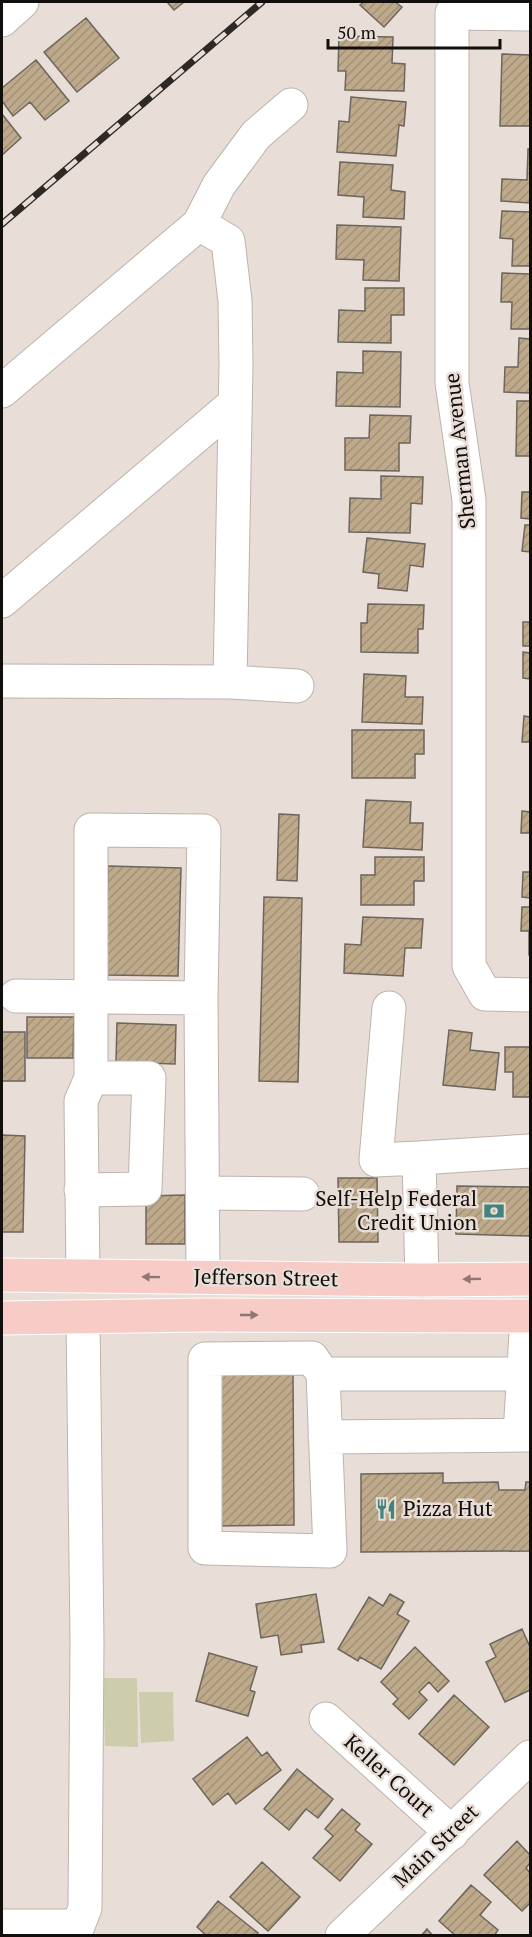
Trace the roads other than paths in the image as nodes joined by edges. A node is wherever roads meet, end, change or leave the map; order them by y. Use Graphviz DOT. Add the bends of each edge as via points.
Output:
graph roads {
  1 [pos="22,2"];
  2 [pos="531,14"];
  3 [pos="2,20"];
  4 [pos="291,105"];
  5 [pos="199,224"];
  6 [pos="2,391"];
  7 [pos="236,403"];
  8 [pos="2,601"];
  9 [pos="2,681"];
  10 [pos="230,682"];
  11 [pos="297,686"];
  12 [pos="531,995"];
  13 [pos="16,996"];
  14 [pos="92,997"];
  15 [pos="201,998"];
  16 [pos="389,1008"];
  17 [pos="91,1078"];
  18 [pos="531,1151"];
  19 [pos="419,1158"];
  20 [pos="81,1190"];
  21 [pos="203,1193"];
  22 [pos="303,1194"];
  23 [pos="2,1275"];
  24 [pos="83,1276"];
  25 [pos="203,1277"];
  26 [pos="531,1279"];
  27 [pos="422,1280"];
  28 [pos="203,1315"];
  29 [pos="529,1316"];
  30 [pos="83,1317"];
  31 [pos="2,1318"];
  32 [pos="205,1359"];
  33 [pos="323,1374"];
  34 [pos="527,1374"];
  35 [pos="525,1435"];
  36 [pos="325,1437"];
  37 [pos="326,1719"];
  38 [pos="531,1757"];
  39 [pos="452,1833"];
  40 [pos="2,1926"];
  41 [pos="342,1935"];
  1 -- 3 [label="street"];
  2 -- 12 [label="street, Sherman Avenue" via="452,13 452,383 469,501 469,966 485,994"];
  4 -- 5 [label="street" via="256,135 219,185"];
  5 -- 6 [label="street"];
  5 -- 7 [label="street" via="228,242 235,301"];
  7 -- 8 [label="street"];
  7 -- 10 [label="street"];
  9 -- 10 [label="street"];
  10 -- 11 [label="street"];
  13 -- 14 [label="street"];
  14 -- 15 [label="street"];
  14 -- 15 [label="street" via="91,830 103,830 204,831"];
  14 -- 17 [label="street"];
  15 -- 21 [label="street"];
  16 -- 19 [label="street" via="376,1160"];
  17 -- 20 [label="street" via="81,1101"];
  17 -- 20 [label="street" via="149,1077 146,1189"];
  18 -- 19 [label="street"];
  19 -- 27 [label="street"];
  20 -- 24 [label="street"];
  21 -- 22 [label="street"];
  21 -- 25 [label="street"];
  23 -- 24 [label="main road, Jefferson Street"];
  25 -- 24 [label="main road, Jefferson Street, one-way"];
  25 -- 27 [label="main road, Jefferson Street"];
  26 -- 27 [label="main road, Jefferson Street, one-way"];
  28 -- 29 [label="main road, Jefferson Street, one-way"];
  28 -- 30 [label="main road, Jefferson Street"];
  28 -- 32 [label="street"];
  29 -- 34 [label="street"];
  30 -- 31 [label="main road, Jefferson Street"];
  30 -- 40 [label="street" via="85,1908 78,1926"];
  32 -- 33 [label="street" via="312,1358"];
  32 -- 36 [label="street" via="205,1548 330,1551"];
  33 -- 34 [label="street"];
  33 -- 36 [label="street"];
  34 -- 35 [label="street"];
  35 -- 36 [label="street"];
  37 -- 39 [label="street, Keller Court"];
  38 -- 39 [label="street, Main Street"];
  39 -- 41 [label="street, Main Street"];
}
